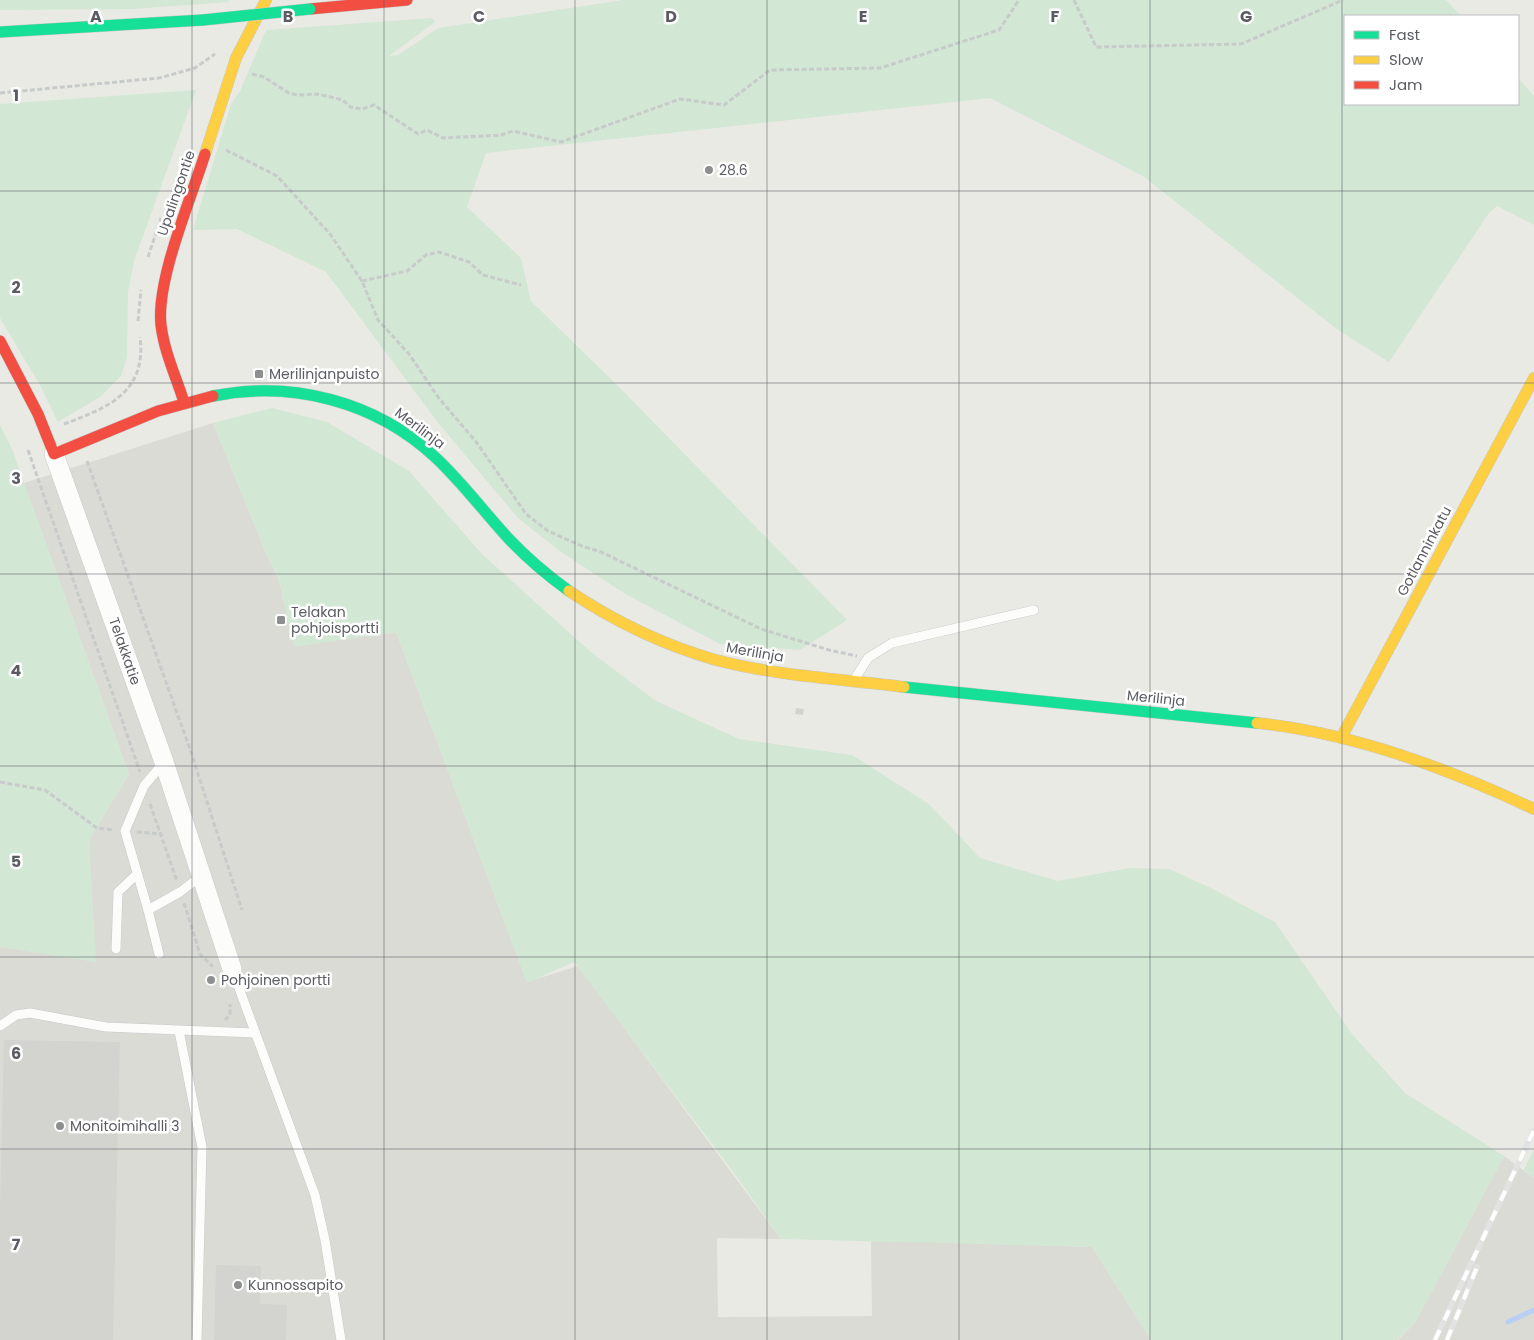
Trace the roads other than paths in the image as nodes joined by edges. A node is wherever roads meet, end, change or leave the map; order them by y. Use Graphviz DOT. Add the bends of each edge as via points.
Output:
graph roads {
  1 [pos="266,0"];
  2 [pos="407,0"];
  3 [pos="0,22"];
  4 [pos="83,28"];
  5 [pos="0,32"];
  6 [pos="0,340"];
  7 [pos="1534,378"];
  8 [pos="184,402"];
  9 [pos="54,454"];
  10 [pos="1034,610"];
  11 [pos="853,682"];
  12 [pos="1341,738"];
  13 [pos="164,762"];
  14 [pos="1534,809"];
  15 [pos="137,874"];
  16 [pos="201,876"];
  17 [pos="148,910"];
  18 [pos="116,949"];
  19 [pos="159,954"];
  20 [pos="226,972"];
  21 [pos="0,1026"];
  22 [pos="179,1031"];
  23 [pos="254,1033"];
  24 [pos="197,1340"];
  25 [pos="341,1340"];
  1 -- 8 [label="street, Upalingontie" via="236,58 164,282 161,305 164,342"];
  2 -- 4 [label="street, bridge"];
  3 -- 4 [label="street"];
  4 -- 5 [label="street"];
  6 -- 9 [label="street, Telakkatie" via="38,414"];
  7 -- 12 [label="street, Gotlanninkatu"];
  8 -- 9 [label="street, Merilinja"];
  8 -- 11 [label="street, Merilinja" via="245,390 282,390 325,398 374,414 435,456 535,564 598,608 659,640 719,660 749,668"];
  9 -- 13 [label="street, Telakkatie"];
  10 -- 11 [label="lane" via="892,643 868,658"];
  11 -- 12 [label="street, Merilinja" via="1265,724"];
  12 -- 14 [label="street, Merilinja" via="1464,776"];
  13 -- 15 [label="lane" via="144,786 125,831"];
  13 -- 16 [label="street, Telakkatie"];
  15 -- 17 [label="lane"];
  15 -- 18 [label="lane" via="118,892"];
  16 -- 17 [label="lane"];
  16 -- 20 [label="street, Telakkatie"];
  17 -- 19 [label="lane"];
  20 -- 23 [label="lane"];
  21 -- 22 [label="lane" via="16,1015 30,1013 106,1027"];
  22 -- 23 [label="lane"];
  22 -- 24 [label="lane" via="202,1147"];
  23 -- 25 [label="lane" via="315,1196"];
}
